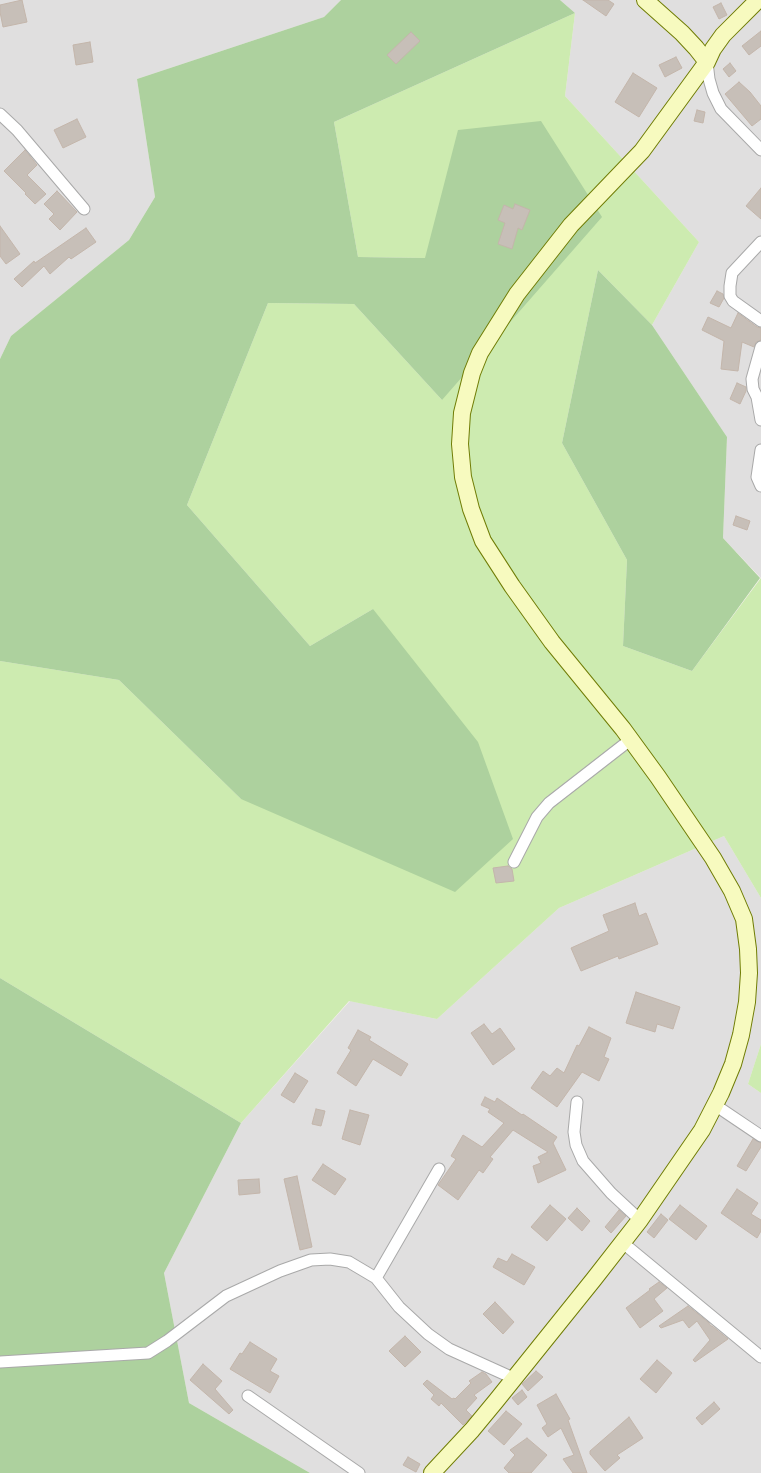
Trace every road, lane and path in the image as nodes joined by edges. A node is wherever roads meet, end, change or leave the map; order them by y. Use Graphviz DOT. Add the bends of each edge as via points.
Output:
graph roads {
  1 [pos="645,0"];
  2 [pos="758,0"];
  3 [pos="707,62"];
  4 [pos="0,114"];
  5 [pos="761,150"];
  6 [pos="84,209"];
  7 [pos="761,242"];
  8 [pos="761,321"];
  9 [pos="761,347"];
  10 [pos="761,420"];
  11 [pos="761,450"];
  12 [pos="761,486"];
  13 [pos="630,740"];
  14 [pos="514,862"];
  15 [pos="577,1102"];
  16 [pos="715,1105"];
  17 [pos="761,1136"];
  18 [pos="439,1169"];
  19 [pos="640,1220"];
  20 [pos="622,1243"];
  21 [pos="376,1278"];
  22 [pos="761,1357"];
  23 [pos="0,1362"];
  24 [pos="514,1378"];
  25 [pos="248,1396"];
  26 [pos="358,1473"];
  27 [pos="432,1473"];
  1 -- 3 [label="street" via="682,33"];
  2 -- 3 [label="street" via="723,35"];
  3 -- 5 [label="street" via="709,79 720,109"];
  3 -- 13 [label="street" via="642,151 571,225 517,294 480,353 462,413 460,444 463,477 483,541 552,642"];
  4 -- 6 [label="street" via="17,130"];
  7 -- 8 [label="street" via="732,273 730,296 733,302"];
  9 -- 10 [label="street" via="752,379"];
  11 -- 12 [label="street" via="757,477"];
  13 -- 14 [label="street" via="549,803 537,817"];
  13 -- 16 [label="street" via="713,858 744,919 749,974 747,1002 733,1064"];
  15 -- 19 [label="street" via="574,1132 576,1145 583,1160 611,1193"];
  16 -- 17 [label="street"];
  16 -- 19 [label="street" via="702,1130"];
  18 -- 21 [label="street"];
  19 -- 20 [label="street"];
  20 -- 22 [label="street"];
  20 -- 24 [label="street"];
  21 -- 23 [label="street" via="349,1262 312,1260 280,1271 226,1296 148,1353"];
  21 -- 24 [label="street" via="399,1307 428,1334 449,1349"];
  24 -- 27 [label="street" via="472,1430"];
  25 -- 26 [label="street"];
}
